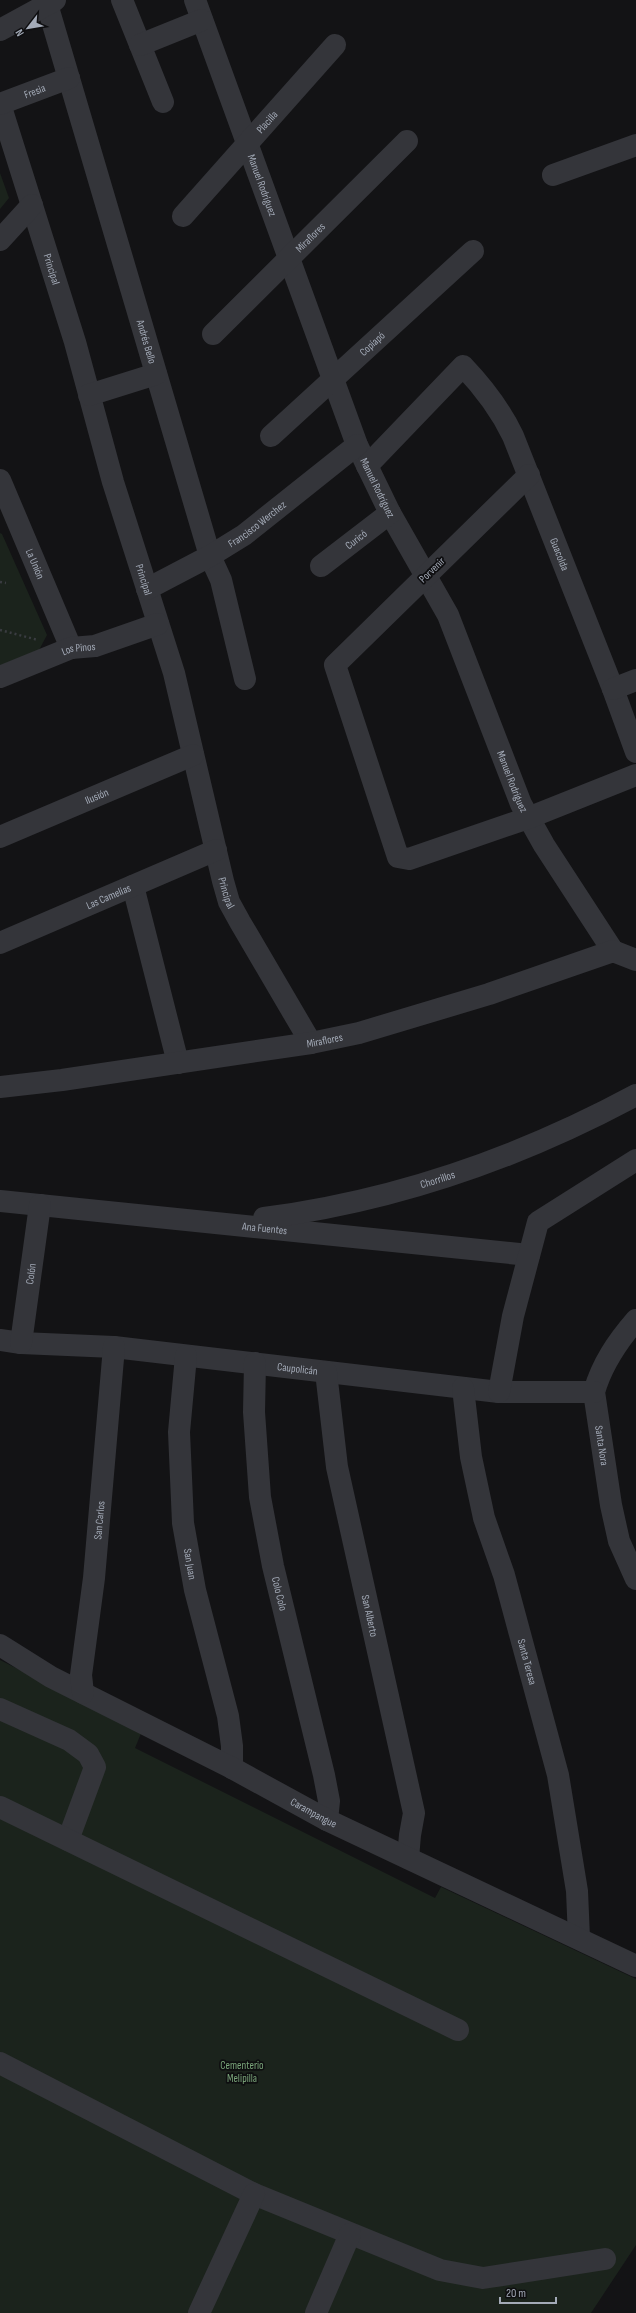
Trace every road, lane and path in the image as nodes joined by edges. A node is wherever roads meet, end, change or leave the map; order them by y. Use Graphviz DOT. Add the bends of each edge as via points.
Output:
graph roads {
  1 [pos="122,0"];
  2 [pos="51,2"];
  3 [pos="198,10"];
  4 [pos="0,30"];
  5 [pos="140,45"];
  6 [pos="335,45"];
  7 [pos="69,78"];
  8 [pos="163,102"];
  9 [pos="0,104"];
  10 [pos="407,141"];
  11 [pos="247,144"];
  12 [pos="636,145"];
  13 [pos="553,175"];
  14 [pos="32,205"];
  15 [pos="183,216"];
  16 [pos="0,240"];
  17 [pos="473,251"];
  18 [pos="289,260"];
  19 [pos="213,334"];
  20 [pos="156,374"];
  21 [pos="333,381"];
  22 [pos="89,395"];
  23 [pos="271,436"];
  24 [pos="357,445"];
  25 [pos="366,466"];
  26 [pos="529,475"];
  27 [pos="0,480"];
  28 [pos="5,508"];
  29 [pos="390,513"];
  30 [pos="210,556"];
  31 [pos="321,566"];
  32 [pos="426,576"];
  33 [pos="0,582"];
  34 [pos="6,583"];
  35 [pos="147,588"];
  36 [pos="158,624"];
  37 [pos="71,648"];
  38 [pos="0,677"];
  39 [pos="245,679"];
  40 [pos="636,680"];
  41 [pos="613,689"];
  42 [pos="636,752"];
  43 [pos="193,755"];
  44 [pos="636,775"];
  45 [pos="528,818"];
  46 [pos="0,837"];
  47 [pos="216,850"];
  48 [pos="133,886"];
  49 [pos="0,943"];
  50 [pos="613,951"];
  51 [pos="635,961"];
  52 [pos="311,1043"];
  53 [pos="178,1063"];
  54 [pos="0,1087"];
  55 [pos="636,1095"];
  56 [pos="636,1160"];
  57 [pos="0,1200"];
  58 [pos="40,1205"];
  59 [pos="227,1222"];
  60 [pos="529,1255"];
  61 [pos="636,1320"];
  62 [pos="10,1341"];
  63 [pos="114,1347"];
  64 [pos="186,1356"];
  65 [pos="255,1364"];
  66 [pos="326,1372"];
  67 [pos="462,1388"];
  68 [pos="499,1392"];
  69 [pos="594,1392"];
  70 [pos="636,1579"];
  71 [pos="0,1645"];
  72 [pos="83,1693"];
  73 [pos="0,1709"];
  74 [pos="232,1768"];
  75 [pos="0,1807"];
  76 [pos="327,1820"];
  77 [pos="68,1840"];
  78 [pos="408,1858"];
  79 [pos="579,1938"];
  80 [pos="636,1966"];
  81 [pos="458,2030"];
  82 [pos="0,2063"];
  83 [pos="254,2194"];
  84 [pos="350,2234"];
  85 [pos="605,2259"];
  86 [pos="199,2313"];
  87 [pos="316,2313"];
  1 -- 5 [label="street"];
  2 -- 4 [label="street"];
  2 -- 7 [label="street, Andrés Bello"];
  3 -- 5 [label="street"];
  3 -- 11 [label="street, Manuel Rodríguez"];
  5 -- 8 [label="street"];
  6 -- 11 [label="street, Placilla"];
  7 -- 9 [label="street, Fresia"];
  7 -- 20 [label="street, Andrés Bello"];
  9 -- 14 [label="street, Principal"];
  10 -- 18 [label="street, Miraflores"];
  11 -- 15 [label="street, Placilla"];
  11 -- 18 [label="street, Manuel Rodríguez"];
  12 -- 13 [label="street"];
  14 -- 16 [label="street"];
  14 -- 22 [label="street, Principal"];
  17 -- 21 [label="street, Copiapó"];
  18 -- 19 [label="street, Miraflores"];
  18 -- 21 [label="street, Manuel Rodríguez"];
  20 -- 22 [label="street"];
  20 -- 30 [label="street, Andrés Bello"];
  21 -- 23 [label="street, Copiapó"];
  21 -- 24 [label="street, Manuel Rodríguez"];
  22 -- 35 [label="street, Principal" via="113,482"];
  24 -- 25 [label="street, Manuel Rodríguez"];
  24 -- 30 [label="street, Francisco Werchez" via="268,517"];
  25 -- 26 [label="street, Guacolda" via="463,366 480,384 505,419"];
  25 -- 29 [label="street, Manuel Rodríguez"];
  26 -- 32 [label="street, Porvenir"];
  26 -- 41 [label="street, Guacolda"];
  27 -- 28 [label="street, La Unión"];
  28 -- 37 [label="street, La Unión"];
  29 -- 31 [label="street, Curicó"];
  29 -- 32 [label="street, Manuel Rodríguez"];
  30 -- 35 [label="street, Francisco Werchez"];
  30 -- 39 [label="street, Andrés Bello" via="222,580"];
  32 -- 45 [label="street, Manuel Rodríguez" via="454,628 514,789"];
  32 -- 45 [label="street, Porvenir" via="335,665 398,857 410,859"];
  33 -- 34 [label="path"];
  35 -- 36 [label="street, Principal"];
  36 -- 37 [label="street, Los Pinos" via="95,646"];
  36 -- 43 [label="street, Principal" via="174,674"];
  37 -- 38 [label="street, Los Pinos"];
  40 -- 41 [label="street"];
  41 -- 42 [label="street, Guacolda"];
  43 -- 46 [label="street, Ilusión"];
  43 -- 47 [label="street, Principal"];
  44 -- 45 [label="street"];
  45 -- 50 [label="street, Manuel Rodríguez"];
  47 -- 48 [label="street, Las Camelias"];
  47 -- 52 [label="street, Principal" via="229,902"];
  48 -- 49 [label="street, Las Camelias"];
  48 -- 53 [label="street"];
  50 -- 51 [label="street"];
  50 -- 52 [label="street, Miraflores" via="419,1016"];
  52 -- 53 [label="street, Miraflores"];
  53 -- 54 [label="street, Miraflores"];
  55 -- 59 [label="street, Chorrillos" via="529,1146 412,1187 323,1209"];
  56 -- 60 [label="street" via="538,1222"];
  57 -- 58 [label="street, Ana Fuentes"];
  58 -- 59 [label="street, Ana Fuentes"];
  58 -- 62 [label="street, Colón"];
  59 -- 60 [label="street, Ana Fuentes"];
  60 -- 68 [label="street" via="513,1316"];
  61 -- 69 [label="street, Santa Nora" via="607,1358"];
  62 -- 63 [label="street, Caupolicán"];
  63 -- 64 [label="street, Caupolicán"];
  63 -- 72 [label="street, San Carlos" via="94,1578 81,1675"];
  64 -- 65 [label="street, Caupolicán"];
  64 -- 74 [label="street, San Juan" via="179,1432 183,1523 195,1590 228,1716"];
  65 -- 66 [label="street, Caupolicán"];
  65 -- 76 [label="street, Colo Colo" via="254,1412 260,1497 273,1566 324,1775 329,1801"];
  66 -- 67 [label="street, Caupolicán"];
  66 -- 78 [label="street, San Alberto" via="337,1467 414,1813"];
  67 -- 68 [label="street, Caupolicán"];
  67 -- 79 [label="street, Santa Teresa" via="471,1457 484,1518 504,1574 558,1775 577,1891"];
  68 -- 69 [label="street, Caupolicán"];
  69 -- 70 [label="street, Santa Nora" via="611,1505 619,1540"];
  71 -- 72 [label="street, Carampangue" via="32,1667"];
  72 -- 74 [label="street, Carampangue"];
  73 -- 77 [label="street" via="69,1740 88,1754 95,1767"];
  74 -- 76 [label="street, Carampangue"];
  75 -- 77 [label="street"];
  76 -- 78 [label="street, Carampangue"];
  77 -- 81 [label="street"];
  78 -- 79 [label="street, Carampangue"];
  79 -- 80 [label="street, Carampangue"];
  82 -- 83 [label="street"];
  83 -- 84 [label="street"];
  83 -- 86 [label="street"];
  84 -- 85 [label="street" via="440,2270 483,2278"];
  84 -- 87 [label="street"];
}
